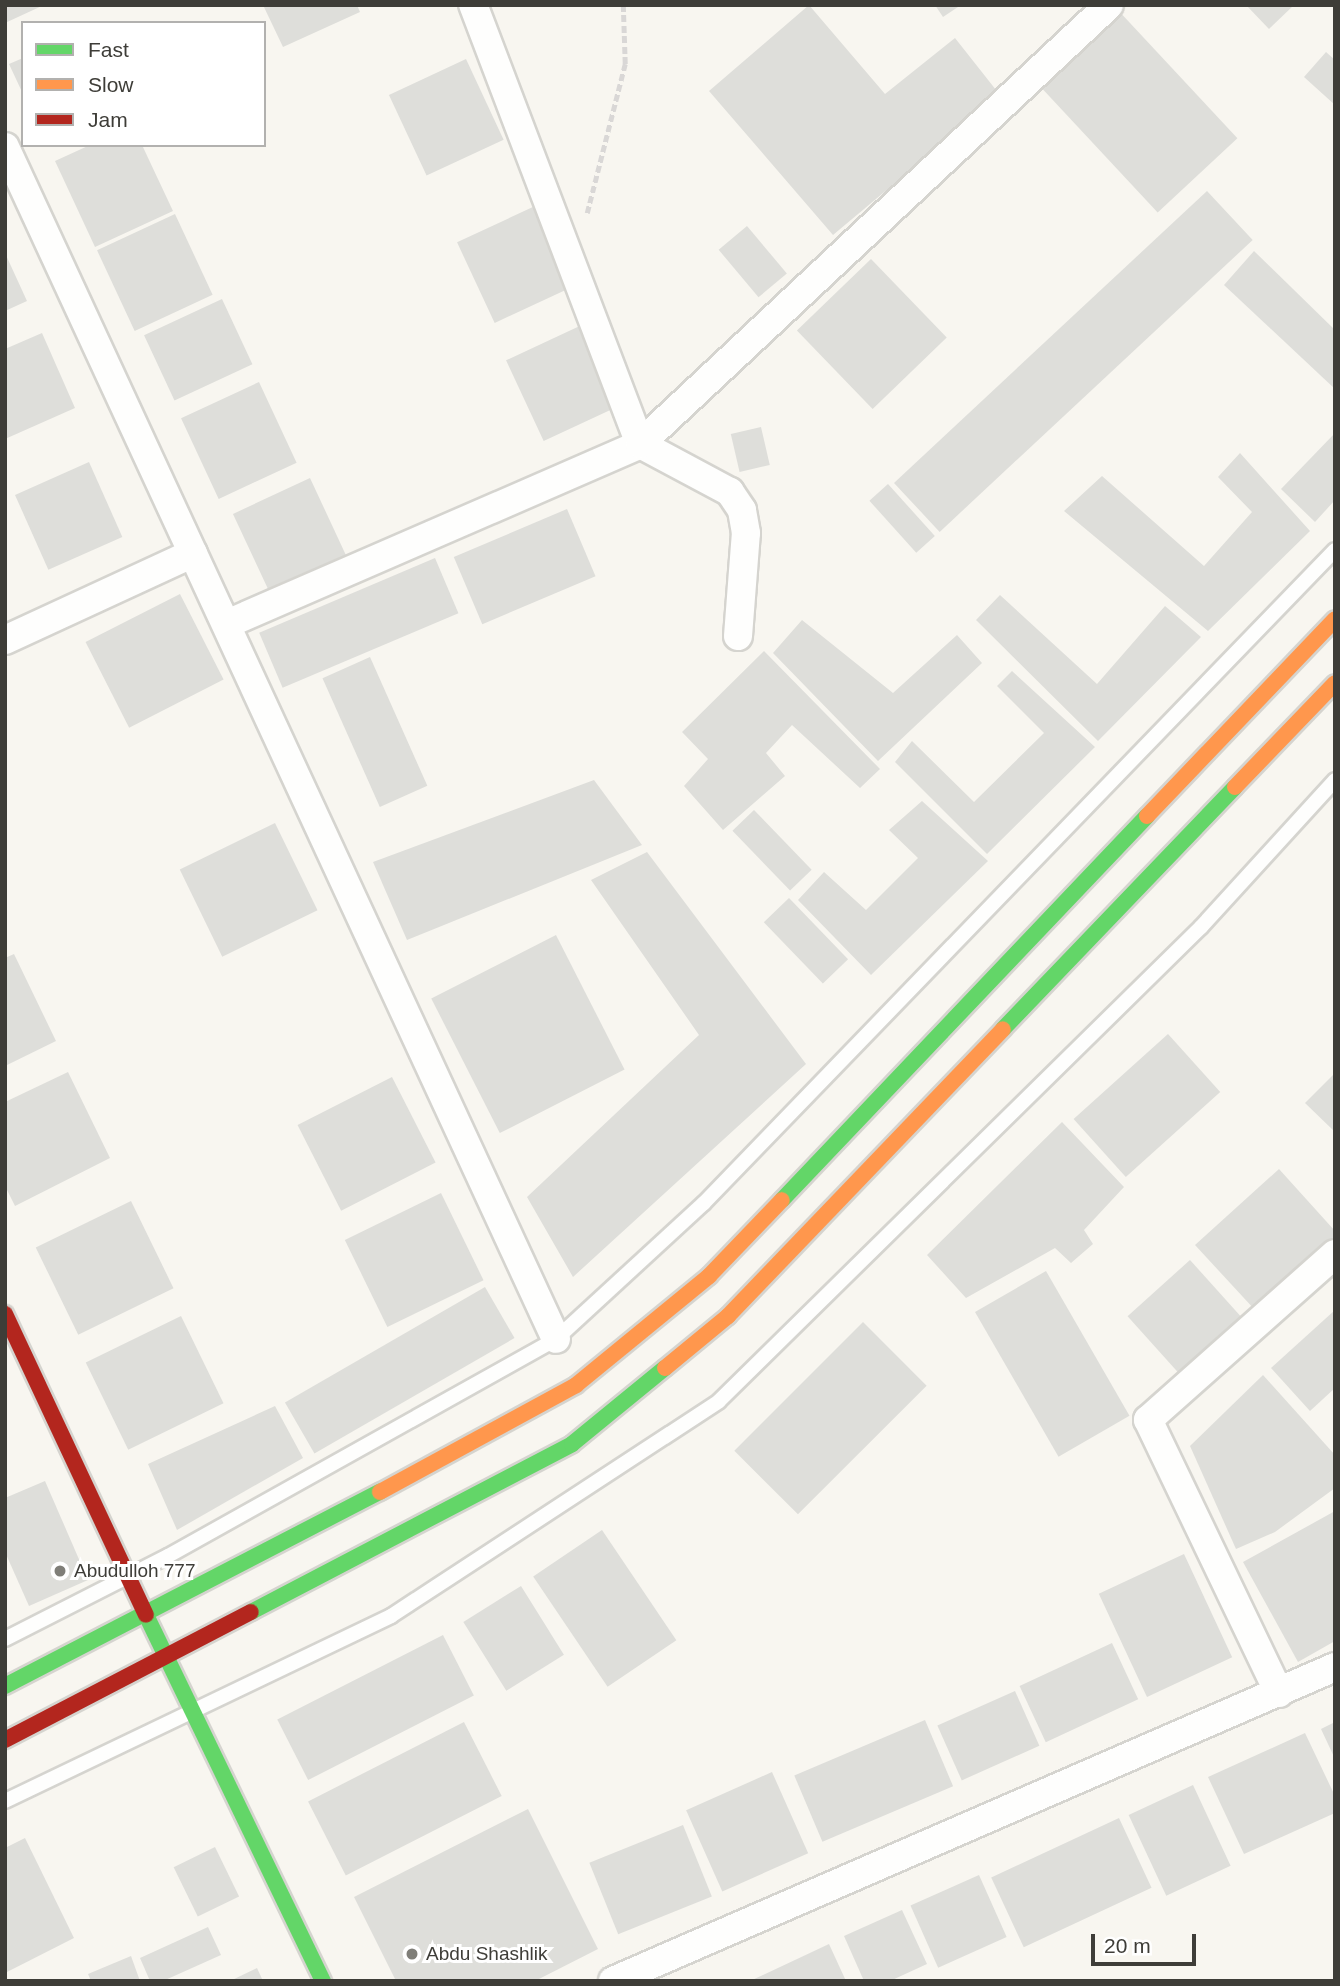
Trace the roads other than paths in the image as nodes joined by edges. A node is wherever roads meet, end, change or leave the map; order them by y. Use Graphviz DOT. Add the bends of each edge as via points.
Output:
graph roads {
  1 [pos="473,5"];
  2 [pos="1109,5"];
  3 [pos="5,148"];
  4 [pos="640,444"];
  5 [pos="1335,550"];
  6 [pos="193,552"];
  7 [pos="1335,620"];
  8 [pos="227,624"];
  9 [pos="738,636"];
  10 [pos="5,640"];
  11 [pos="1335,682"];
  12 [pos="1335,780"];
  13 [pos="1335,1254"];
  14 [pos="5,1314"];
  15 [pos="556,1339"];
  16 [pos="128,1578"];
  17 [pos="146,1615"];
  18 [pos="5,1639"];
  19 [pos="166,1657"];
  20 [pos="1335,1667"];
  21 [pos="5,1686"];
  22 [pos="1279,1693"];
  23 [pos="190,1709"];
  24 [pos="5,1740"];
  25 [pos="5,1801"];
  26 [pos="323,1981"];
  27 [pos="613,1981"];
  1 -- 4 [label="street"];
  2 -- 4 [label="street"];
  3 -- 6 [label="street"];
  4 -- 8 [label="street"];
  4 -- 9 [label="street" via="730,492 742,510 746,533"];
  5 -- 15 [label="lane" via="703,1203"];
  6 -- 8 [label="street"];
  6 -- 10 [label="street"];
  7 -- 17 [label="main road" via="709,1276 576,1385 495,1433"];
  8 -- 15 [label="street"];
  11 -- 19 [label="main road" via="728,1315 572,1444"];
  12 -- 23 [label="lane" via="1201,927 719,1401 391,1616"];
  13 -- 22 [label="street" via="1148,1420"];
  14 -- 16 [label="main road"];
  15 -- 16 [label="lane"];
  16 -- 17 [label="main road"];
  16 -- 18 [label="lane"];
  17 -- 19 [label="main road"];
  17 -- 21 [label="main road"];
  19 -- 23 [label="main road"];
  19 -- 24 [label="main road"];
  20 -- 22 [label="street"];
  22 -- 27 [label="street"];
  23 -- 25 [label="lane"];
  23 -- 26 [label="main road"];
}
